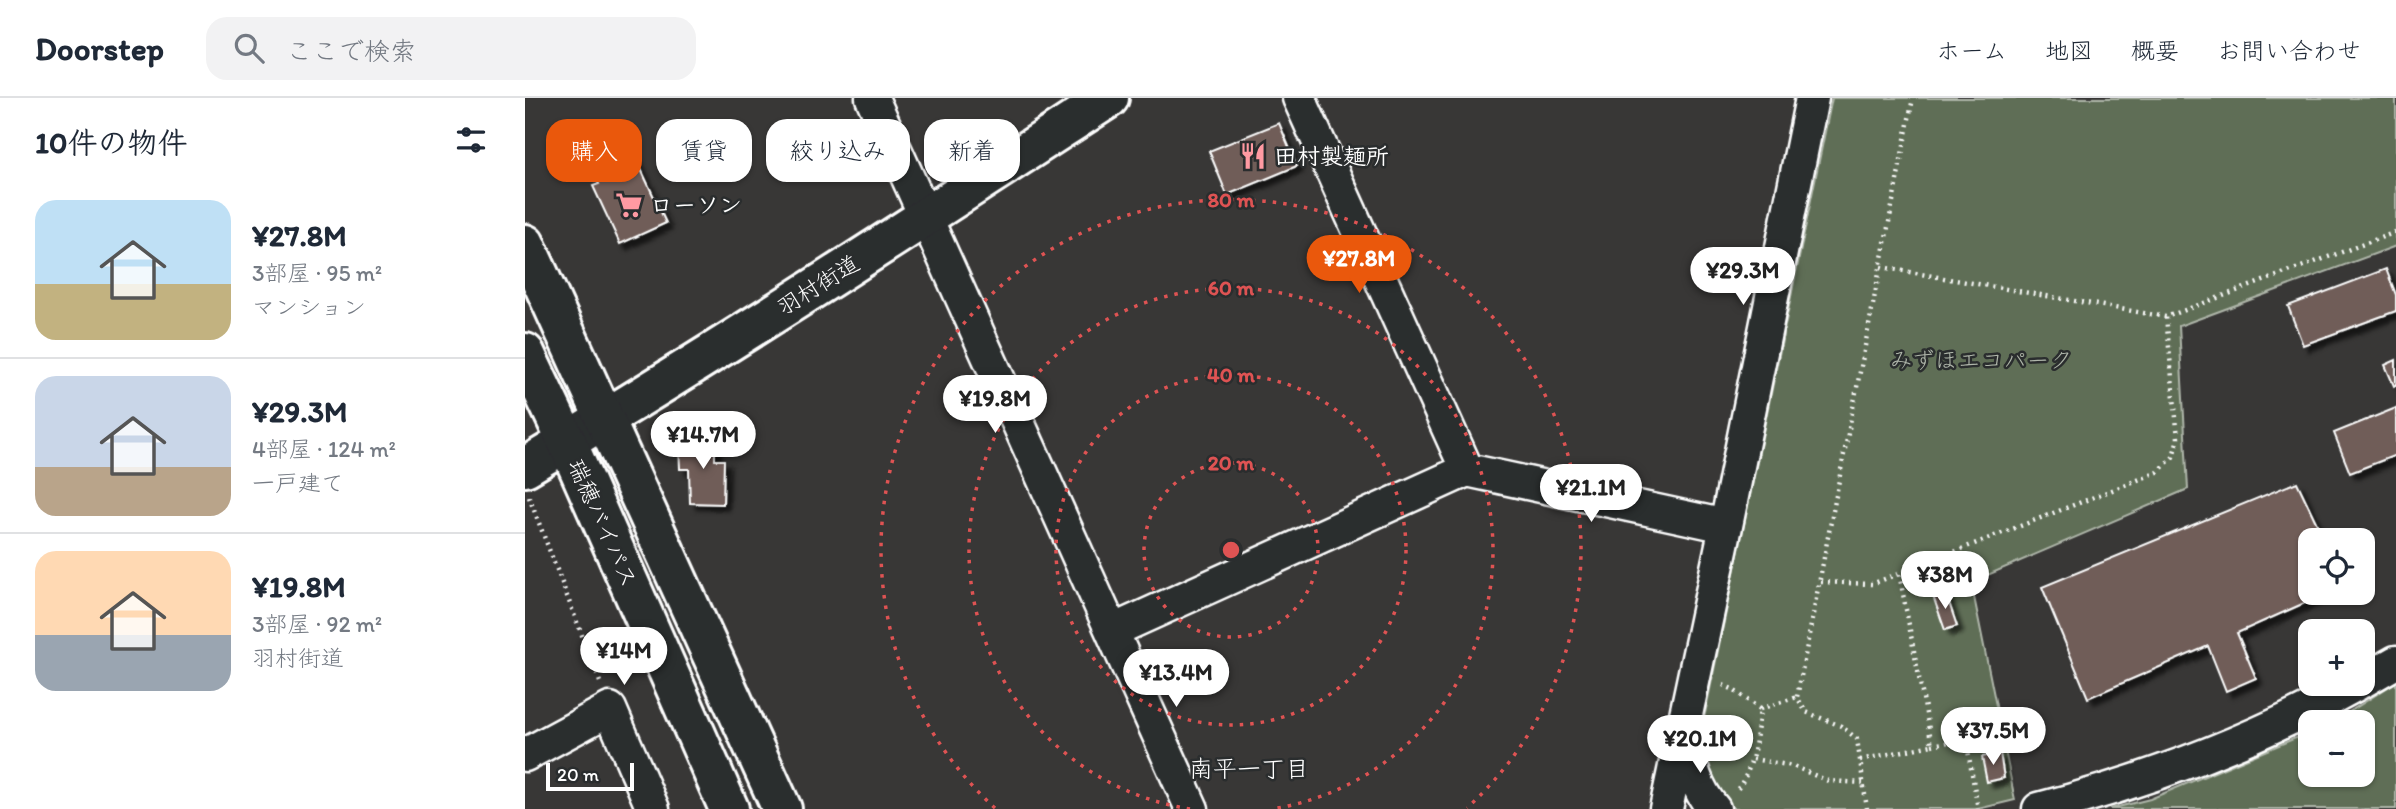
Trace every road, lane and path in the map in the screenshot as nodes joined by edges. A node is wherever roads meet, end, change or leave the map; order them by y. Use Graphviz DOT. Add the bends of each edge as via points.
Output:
graph roads {
  1 [pos="872,98"];
  2 [pos="1109,98"];
  3 [pos="1299,98"];
  4 [pos="1812,98"];
  5 [pos="1913,98"];
  6 [pos="925,218"];
  7 [pos="2396,232"];
  8 [pos="525,244"];
  9 [pos="1881,267"];
  10 [pos="2166,317"];
  11 [pos="525,353"];
  12 [pos="604,420"];
  13 [pos="567,442"];
  14 [pos="525,467"];
  15 [pos="1467,470"];
  16 [pos="525,487"];
  17 [pos="1726,526"];
  18 [pos="1899,573"];
  19 [pos="1821,582"];
  20 [pos="1112,631"];
  21 [pos="2396,662"];
  22 [pos="2375,674"];
  23 [pos="1712,680"];
  24 [pos="2334,696"];
  25 [pos="1797,697"];
  26 [pos="610,709"];
  27 [pos="1760,709"];
  28 [pos="1683,730"];
  29 [pos="1932,745"];
  30 [pos="525,755"];
  31 [pos="1753,759"];
  32 [pos="1860,760"];
  33 [pos="1863,783"];
  34 [pos="1723,802"];
  35 [pos="781,804"];
  36 [pos="653,809"];
  37 [pos="729,809"];
  38 [pos="1192,809"];
  39 [pos="1666,809"];
  40 [pos="1867,809"];
  41 [pos="1978,809"];
  42 [pos="2039,809"];
  1 -- 6 [label="street"];
  2 -- 6 [label="main road, 羽村街道"];
  3 -- 15 [label="street"];
  4 -- 17 [label="street"];
  5 -- 9 [label="path"];
  6 -- 12 [label="main road, 羽村街道"];
  6 -- 20 [label="street"];
  7 -- 10 [label="path"];
  8 -- 12 [label="main road, 瑞穂バイパス"];
  9 -- 10 [label="path"];
  9 -- 19 [label="path"];
  10 -- 18 [label="path" via="2178,438 2173,457 2158,472"];
  11 -- 13 [label="main road, 瑞穂バイパス"];
  12 -- 13 [label="main road, 羽村街道"];
  12 -- 35 [label="main road, 瑞穂バイパス"];
  13 -- 14 [label="main road, 羽村街道"];
  13 -- 37 [label="main road, 瑞穂バイパス"];
  15 -- 17 [label="street"];
  15 -- 20 [label="street"];
  16 -- 26 [label="path"];
  17 -- 28 [label="street"];
  18 -- 19 [label="path" via="1872,584"];
  18 -- 29 [label="path"];
  19 -- 25 [label="path"];
  20 -- 38 [label="street"];
  21 -- 22 [label="street"];
  23 -- 27 [label="path"];
  24 -- 42 [label="street" via="2206,757"];
  25 -- 27 [label="path"];
  25 -- 32 [label="path" via="1806,712 1841,726 1857,739"];
  26 -- 30 [label="street"];
  26 -- 36 [label="street"];
  27 -- 31 [label="path"];
  28 -- 34 [label="street" via="1691,769 1706,800"];
  28 -- 39 [label="street"];
  29 -- 32 [label="path"];
  29 -- 41 [label="path" via="1966,739"];
  31 -- 33 [label="path" via="1793,766 1828,781"];
  31 -- 34 [label="path" via="1745,780"];
  32 -- 33 [label="path"];
  33 -- 40 [label="path"];
}
